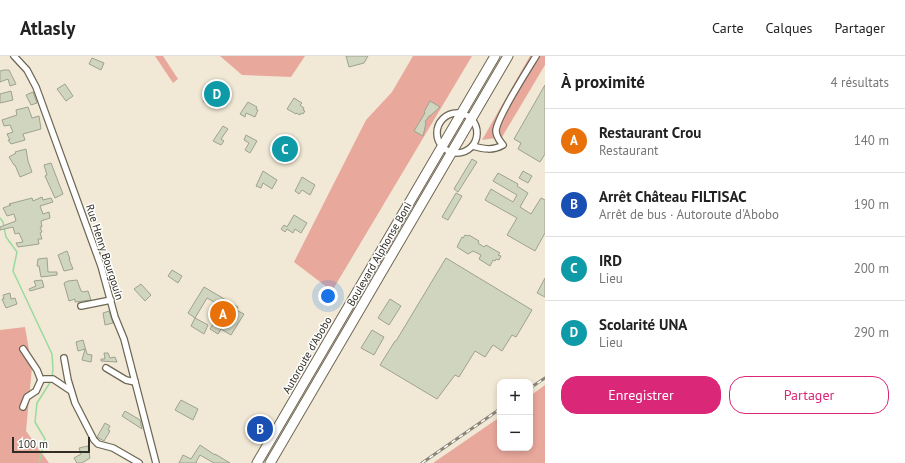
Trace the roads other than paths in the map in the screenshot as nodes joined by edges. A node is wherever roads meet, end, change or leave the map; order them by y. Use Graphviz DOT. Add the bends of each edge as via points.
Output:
graph roads {
  1 [pos="14,56"];
  2 [pos="495,56"];
  3 [pos="508,56"];
  4 [pos="536,56"];
  5 [pos="461,113"];
  6 [pos="471,118"];
  7 [pos="442,145"];
  8 [pos="473,146"];
  9 [pos="452,152"];
  10 [pos="111,300"];
  11 [pos="81,306"];
  12 [pos="22,349"];
  13 [pos="64,358"];
  14 [pos="106,368"];
  15 [pos="43,380"];
  16 [pos="135,382"];
  17 [pos="71,391"];
  18 [pos="23,407"];
  19 [pos="139,463"];
  20 [pos="156,463"];
  21 [pos="257,463"];
  22 [pos="270,463"];
  1 -- 10 [label="street, Rue Henry Bourgouin" via="27,70 36,87"];
  2 -- 5 [label="main road"];
  3 -- 6 [label="main road, Boulevard Alphonse Boni"];
  4 -- 8 [label="street" via="497,125 496,135 503,145 492,149"];
  5 -- 6 [label="street"];
  5 -- 7 [label="main road, Autoroute d'Abobo"];
  5 -- 7 [label="street" via="449,115 440,123 438,134"];
  6 -- 8 [label="street" via="477,132"];
  6 -- 9 [label="main road, Boulevard Alphonse Boni"];
  7 -- 9 [label="street"];
  7 -- 21 [label="main road, Autoroute d'Abobo"];
  8 -- 9 [label="street" via="460,152"];
  9 -- 22 [label="main road, Boulevard Alphonse Boni"];
  10 -- 11 [label="street"];
  10 -- 16 [label="street, Rue Henry Bourgouin"];
  12 -- 15 [label="street"];
  13 -- 17 [label="street"];
  14 -- 16 [label="street" via="126,380"];
  15 -- 17 [label="street" via="53,379"];
  15 -- 18 [label="street"];
  16 -- 20 [label="street, Rue Henry Bourgouin"];
  17 -- 19 [label="street" via="94,440"];
}
